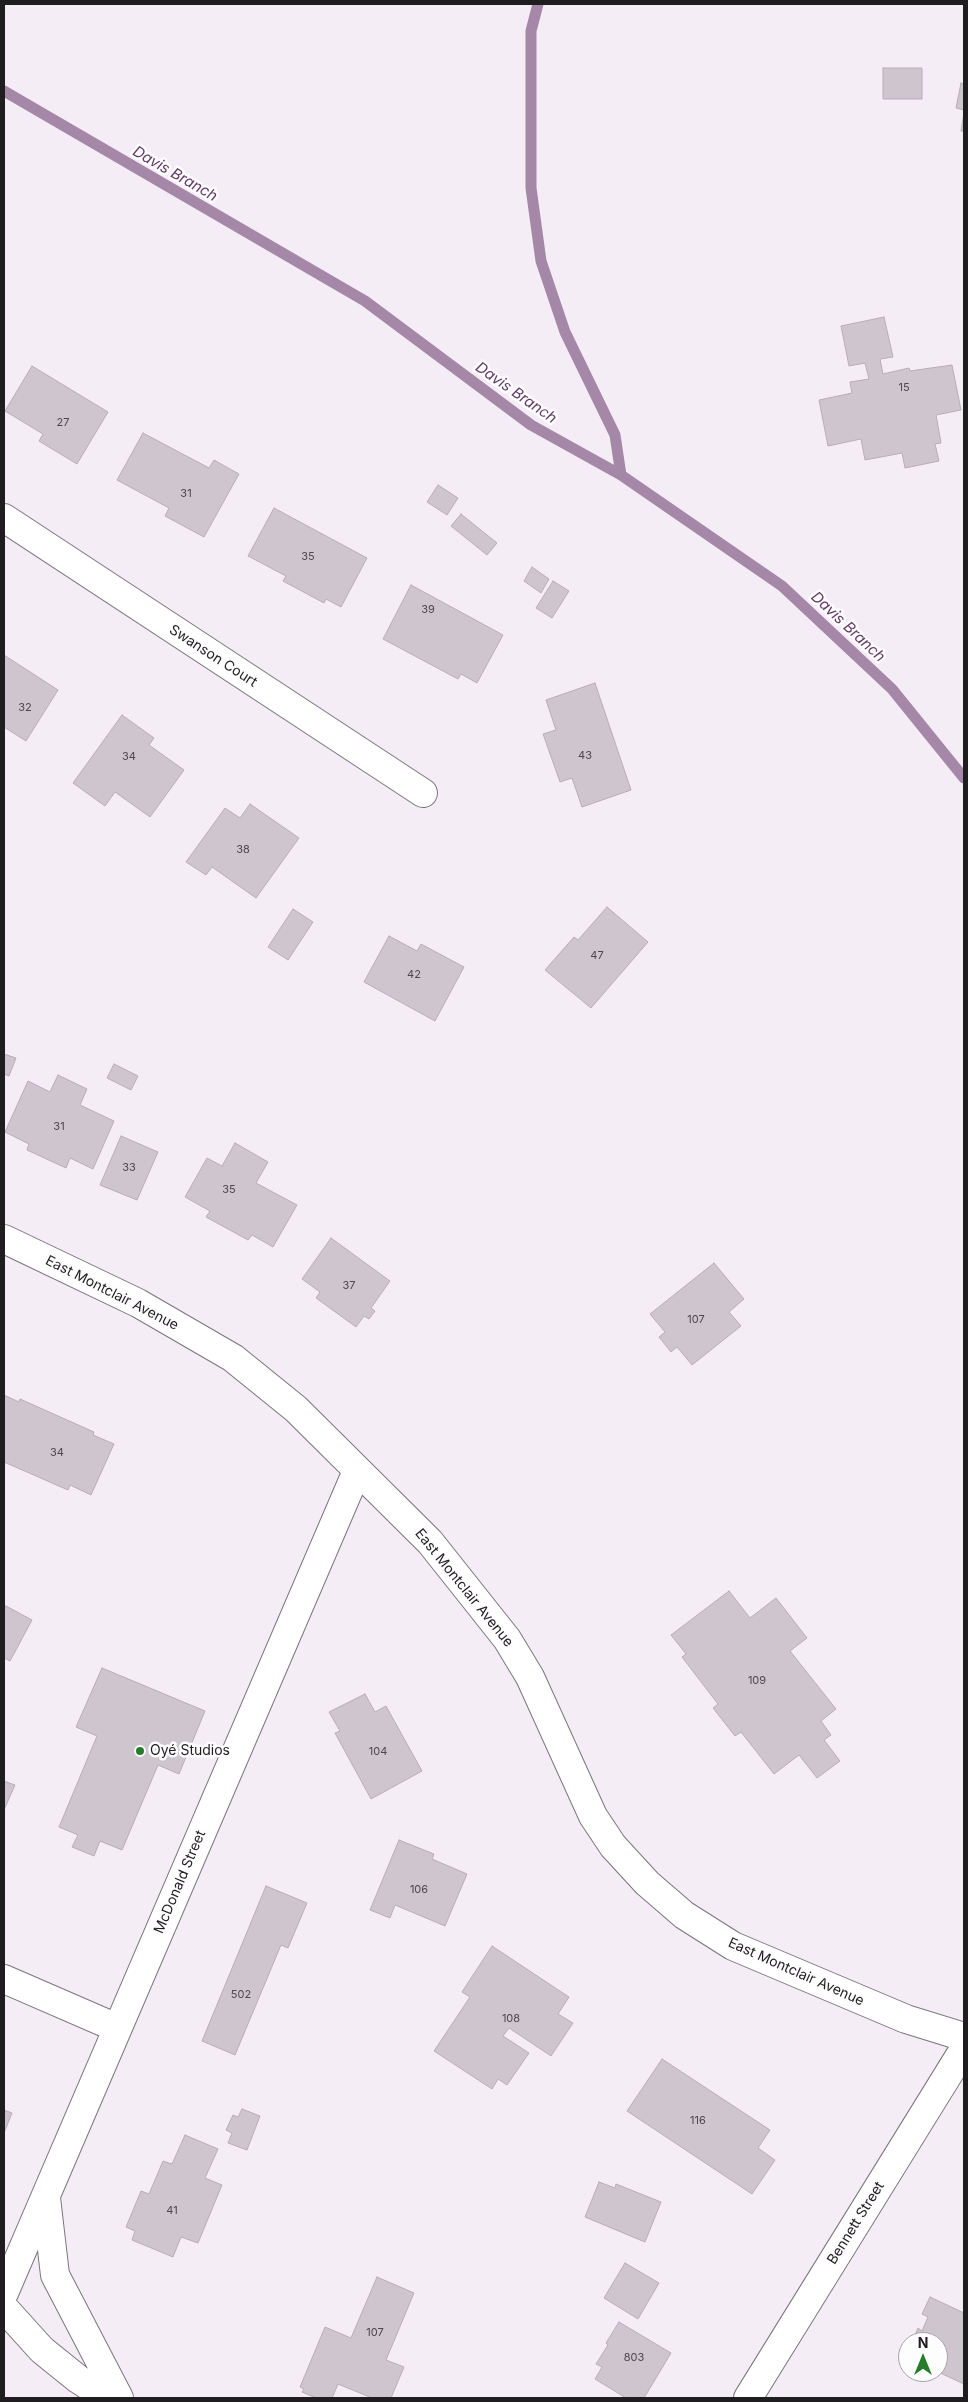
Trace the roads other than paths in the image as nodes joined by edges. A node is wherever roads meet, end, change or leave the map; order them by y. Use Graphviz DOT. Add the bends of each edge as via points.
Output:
graph roads {
  1 [pos="4,518"];
  2 [pos="423,793"];
  3 [pos="4,1240"];
  4 [pos="357,1471"];
  5 [pos="4,1979"];
  6 [pos="117,2028"];
  7 [pos="964,2037"];
  8 [pos="964,2049"];
  9 [pos="46,2197"];
  10 [pos="4,2294"];
  11 [pos="4,2308"];
  12 [pos="107,2398"];
  13 [pos="119,2398"];
  14 [pos="748,2398"];
  1 -- 2 [label="street, Swanson Court"];
  3 -- 4 [label="street, East Montclair Avenue" via="138,1303 233,1358 296,1409"];
  4 -- 6 [label="street, McDonald Street"];
  4 -- 7 [label="street, East Montclair Avenue" via="430,1542 507,1639 530,1677 593,1816 613,1846 647,1883 684,1915 733,1946 906,2019"];
  5 -- 6 [label="street"];
  6 -- 9 [label="street, McDonald Street"];
  8 -- 14 [label="street, Bennett Street"];
  9 -- 10 [label="street, McDonald Street"];
  9 -- 13 [label="street" via="55,2275"];
  11 -- 12 [label="street" via="42,2350"];
}
